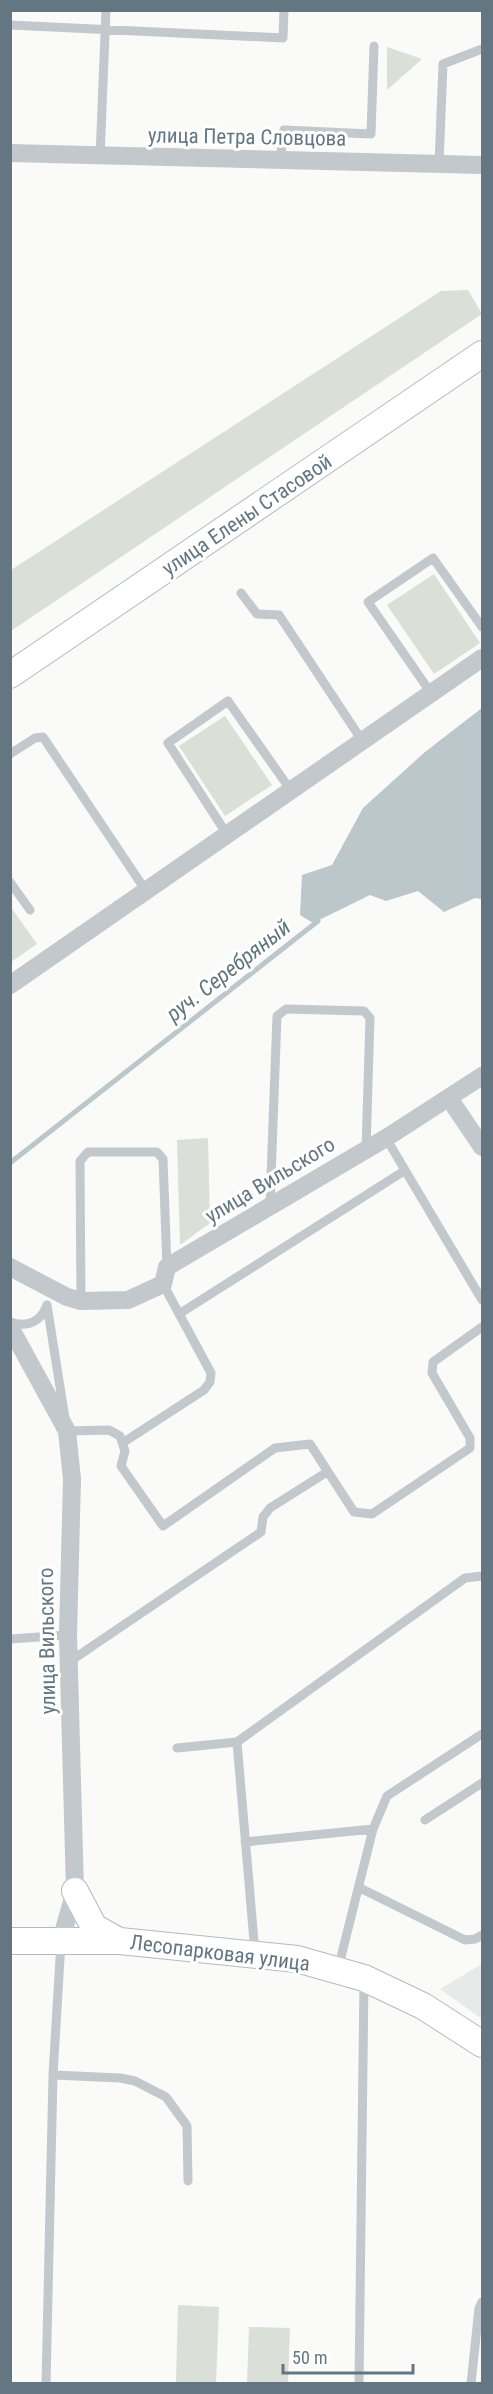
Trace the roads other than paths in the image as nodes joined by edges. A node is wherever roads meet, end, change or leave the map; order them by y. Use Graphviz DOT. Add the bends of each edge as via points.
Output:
graph roads {
  1 [pos="106,10"];
  2 [pos="284,10"];
  3 [pos="10,25"];
  4 [pos="106,30"];
  5 [pos="374,46"];
  6 [pos="483,49"];
  7 [pos="10,153"];
  8 [pos="100,157"];
  9 [pos="280,160"];
  10 [pos="439,164"];
  11 [pos="483,165"];
  12 [pos="483,354"];
  13 [pos="241,593"];
  14 [pos="483,627"];
  15 [pos="483,658"];
  16 [pos="10,675"];
  17 [pos="431,693"];
  18 [pos="363,742"];
  19 [pos="10,754"];
  20 [pos="292,792"];
  21 [pos="228,836"];
  22 [pos="10,882"];
  23 [pos="146,891"];
  24 [pos="30,910"];
  25 [pos="10,985"];
  26 [pos="483,1076"];
  27 [pos="449,1098"];
  28 [pos="386,1138"];
  29 [pos="483,1147"];
  30 [pos="366,1149"];
  31 [pos="404,1172"];
  32 [pos="270,1204"];
  33 [pos="10,1267"];
  34 [pos="165,1276"];
  35 [pos="32,1277"];
  36 [pos="10,1278"];
  37 [pos="483,1300"];
  38 [pos="81,1301"];
  39 [pos="47,1305"];
  40 [pos="179,1314"];
  41 [pos="10,1322"];
  42 [pos="10,1327"];
  43 [pos="483,1327"];
  44 [pos="68,1431"];
  45 [pos="124,1442"];
  46 [pos="327,1472"];
  47 [pos="483,1576"];
  48 [pos="68,1635"];
  49 [pos="10,1639"];
  50 [pos="69,1662"];
  51 [pos="483,1734"];
  52 [pos="237,1742"];
  53 [pos="177,1748"];
  54 [pos="483,1783"];
  55 [pos="425,1820"];
  56 [pos="374,1829"];
  57 [pos="245,1842"];
  58 [pos="360,1888"];
  59 [pos="75,1891"];
  60 [pos="483,1935"];
  61 [pos="61,1940"];
  62 [pos="10,1941"];
  63 [pos="120,1941"];
  64 [pos="255,1953"];
  65 [pos="338,1969"];
  66 [pos="364,1978"];
  67 [pos="483,2044"];
  68 [pos="53,2076"];
  69 [pos="188,2181"];
  70 [pos="483,2302"];
  71 [pos="46,2384"];
  72 [pos="358,2384"];
  73 [pos="471,2384"];
  1 -- 4 [label="lane"];
  2 -- 4 [label="lane" via="282,38"];
  3 -- 4 [label="lane"];
  4 -- 8 [label="lane"];
  5 -- 9 [label="lane" via="371,134 284,130"];
  6 -- 10 [label="lane" via="443,64"];
  7 -- 8 [label="street, улица Петра Словцова"];
  8 -- 9 [label="street, улица Петра Словцова"];
  9 -- 10 [label="street, улица Петра Словцова"];
  10 -- 11 [label="street, улица Петра Словцова"];
  12 -- 16 [label="main road, улица Елены Стасовой"];
  13 -- 18 [label="lane" via="257,614 279,615"];
  14 -- 17 [label="lane" via="433,558 368,602"];
  15 -- 17 [label="street"];
  17 -- 18 [label="street"];
  18 -- 20 [label="street"];
  19 -- 23 [label="lane" via="43,737"];
  20 -- 21 [label="street"];
  20 -- 21 [label="lane" via="228,701 168,743"];
  21 -- 23 [label="street"];
  22 -- 24 [label="lane"];
  23 -- 25 [label="street"];
  26 -- 27 [label="street, улица Вильского"];
  27 -- 28 [label="street, улица Вильского"];
  27 -- 29 [label="street"];
  28 -- 30 [label="street, улица Вильского"];
  28 -- 31 [label="lane"];
  30 -- 32 [label="street, улица Вильского"];
  30 -- 32 [label="lane" via="370,1018 364,1011 286,1009 277,1016"];
  31 -- 37 [label="lane"];
  31 -- 40 [label="lane"];
  32 -- 34 [label="street, улица Вильского"];
  33 -- 35 [label="street"];
  34 -- 38 [label="street, улица Вильского" via="128,1300"];
  34 -- 38 [label="lane" via="163,1159 157,1152 88,1152 81,1161"];
  34 -- 40 [label="lane"];
  35 -- 36 [label="lane"];
  35 -- 38 [label="street"];
  35 -- 39 [label="lane" via="44,1288"];
  39 -- 41 [label="lane" via="33,1322"];
  39 -- 44 [label="lane"];
  40 -- 45 [label="lane" via="211,1373 210,1382 204,1390"];
  42 -- 44 [label="street, улица Вильского"];
  43 -- 46 [label="lane" via="433,1362 432,1373 470,1438 470,1448 372,1514 354,1512"];
  44 -- 45 [label="lane" via="109,1430"];
  44 -- 48 [label="street, улица Вильского" via="72,1479"];
  45 -- 46 [label="lane" via="121,1466 163,1526 275,1448 310,1444"];
  46 -- 50 [label="lane" via="270,1508 263,1517 261,1532"];
  47 -- 52 [label="lane" via="465,1578"];
  48 -- 49 [label="lane"];
  48 -- 50 [label="street, улица Вильского"];
  50 -- 59 [label="street, улица Вильского"];
  51 -- 56 [label="lane" via="387,1796"];
  52 -- 53 [label="lane"];
  52 -- 57 [label="lane"];
  54 -- 55 [label="lane"];
  56 -- 57 [label="lane"];
  56 -- 58 [label="lane"];
  57 -- 64 [label="lane"];
  58 -- 60 [label="lane" via="465,1940"];
  58 -- 65 [label="lane"];
  59 -- 61 [label="street, улица Вильского"];
  59 -- 63 [label="main road" via="94,1927"];
  61 -- 62 [label="main road, Лесопарковая улица"];
  61 -- 63 [label="main road, Лесопарковая улица"];
  61 -- 68 [label="lane"];
  63 -- 64 [label="main road, Лесопарковая улица"];
  64 -- 65 [label="main road, Лесопарковая улица"];
  65 -- 66 [label="main road, Лесопарковая улица"];
  66 -- 67 [label="main road, Лесопарковая улица" via="423,2006"];
  66 -- 72 [label="lane"];
  68 -- 69 [label="lane" via="120,2078 166,2097 187,2126"];
  68 -- 71 [label="lane"];
  70 -- 73 [label="lane" via="479,2308"];
}
